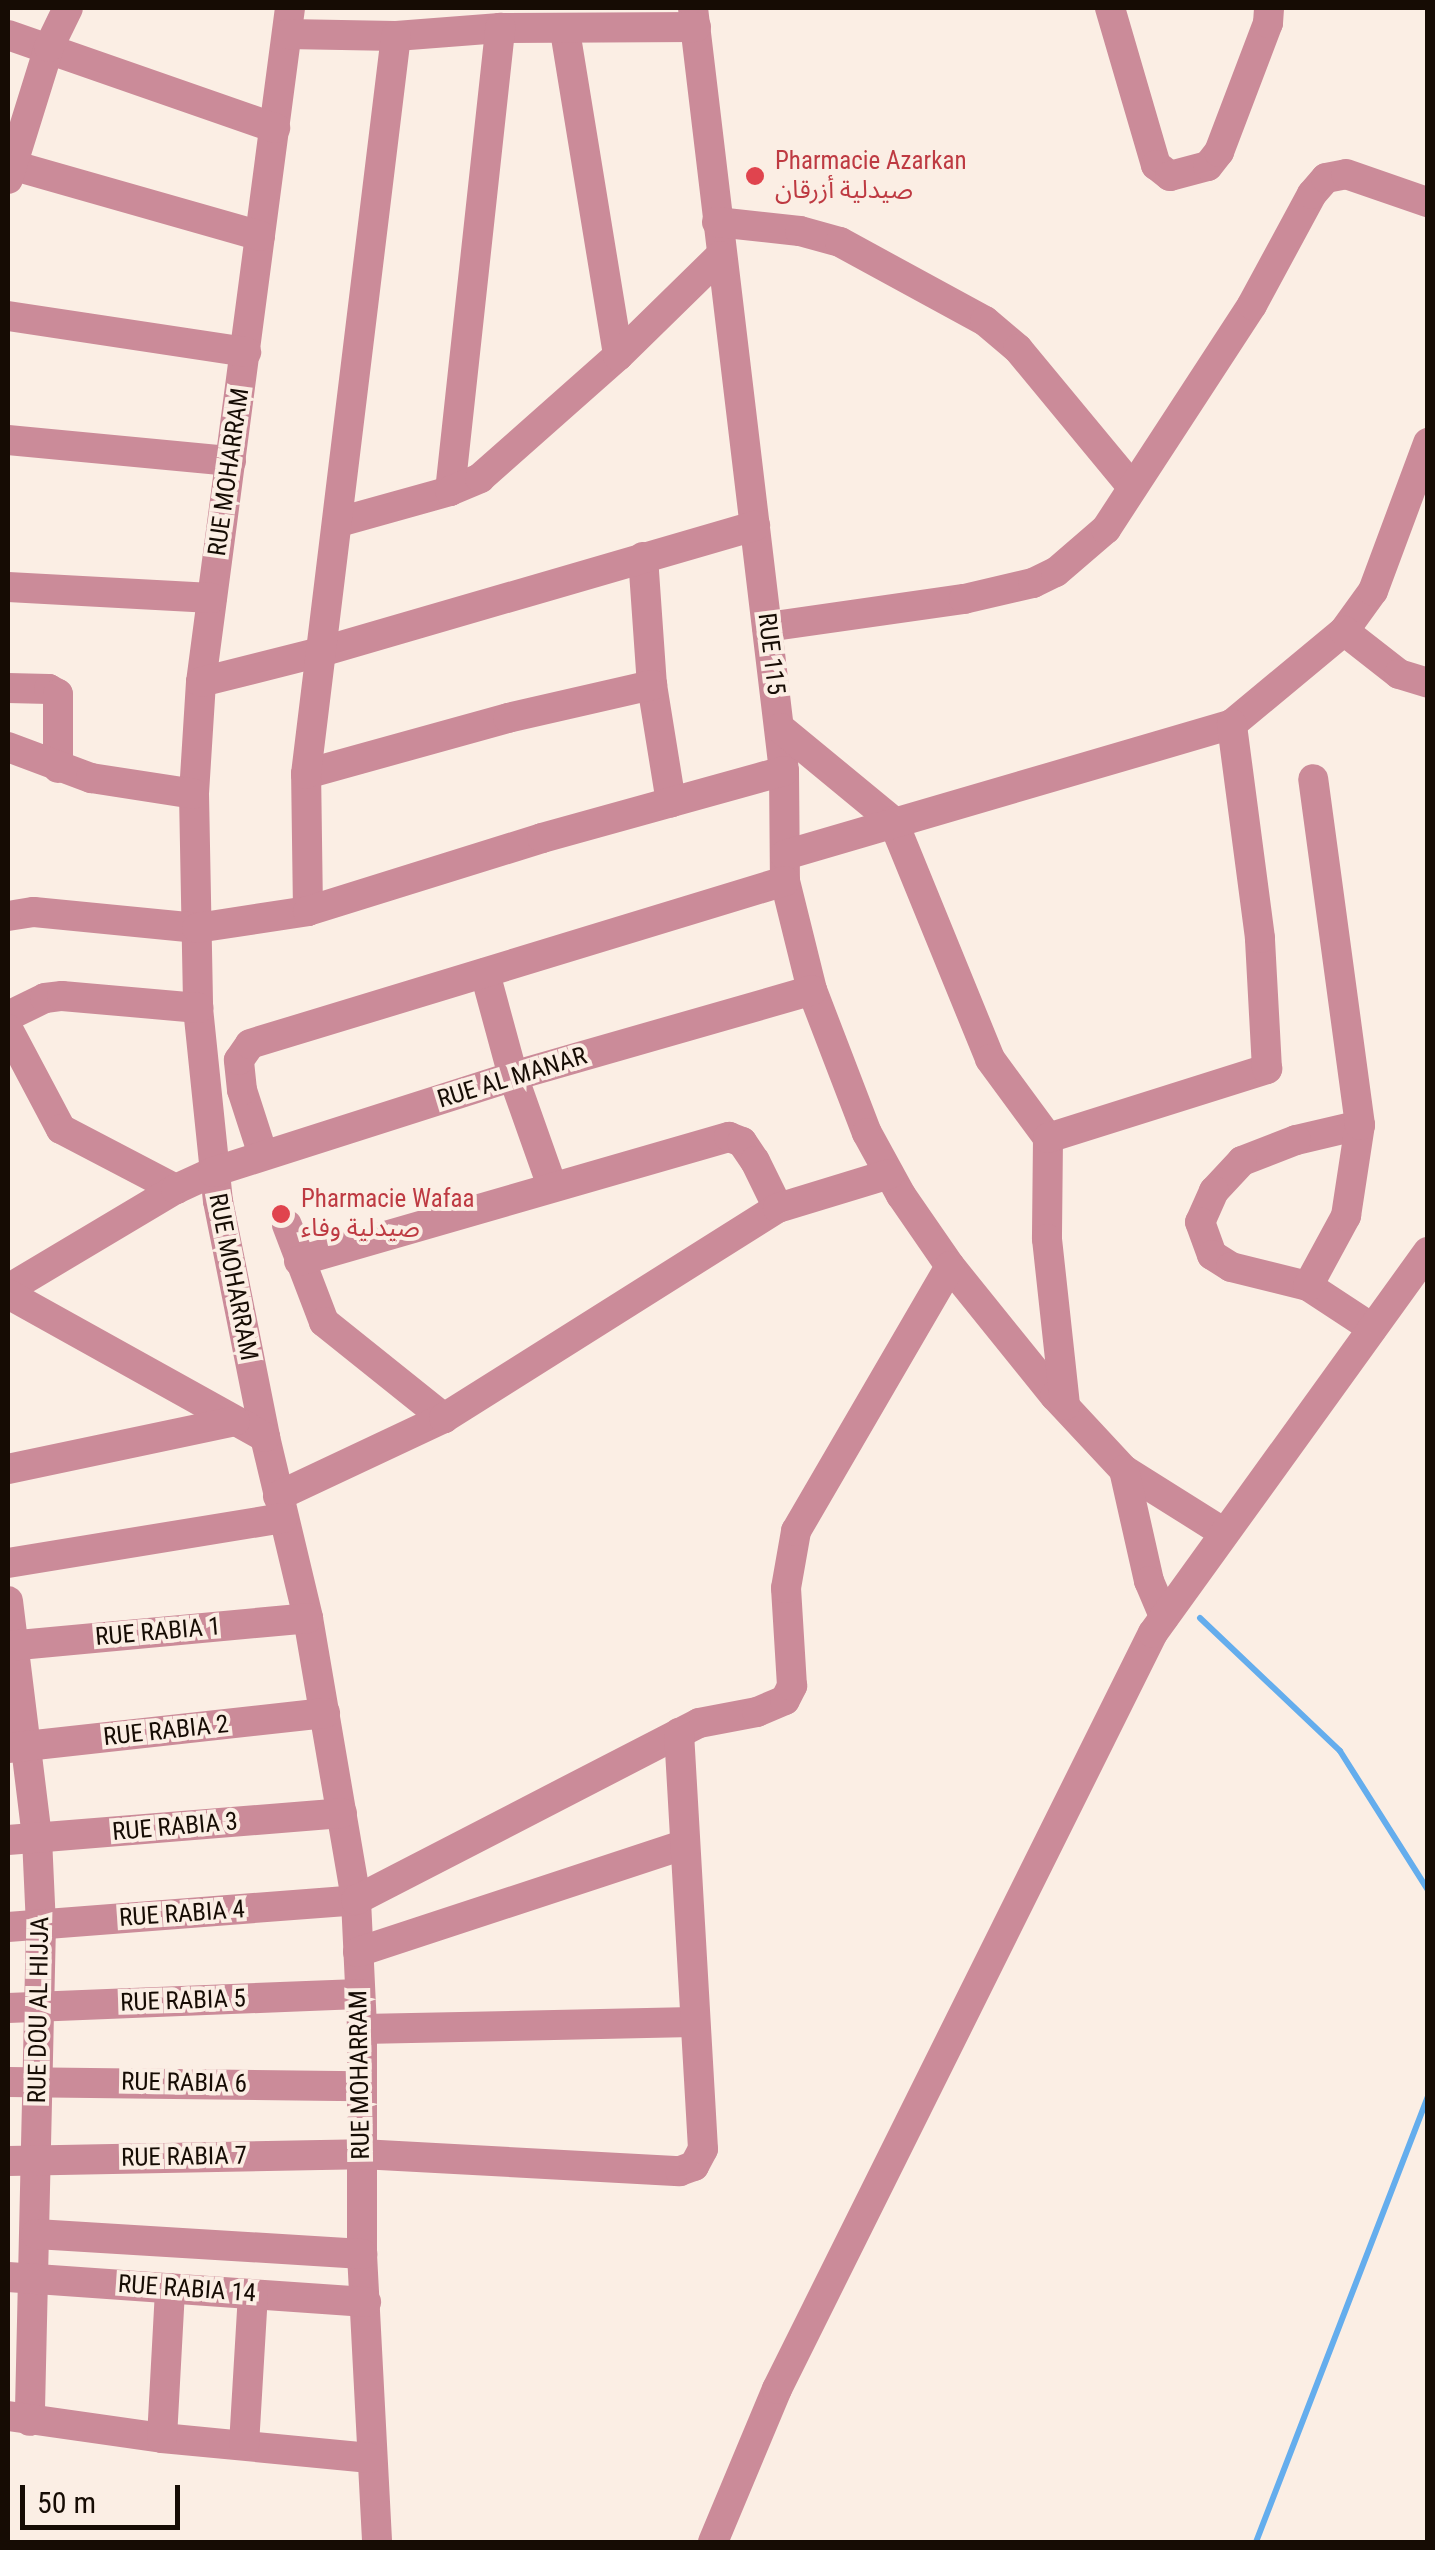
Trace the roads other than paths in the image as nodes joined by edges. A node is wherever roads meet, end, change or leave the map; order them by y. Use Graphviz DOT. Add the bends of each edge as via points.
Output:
graph roads {
  1 [pos="68,8"];
  2 [pos="1110,8"];
  3 [pos="1269,8"];
  4 [pos="285,15"];
  5 [pos="694,17"];
  6 [pos="500,28"];
  7 [pos="565,31"];
  8 [pos="8,35"];
  9 [pos="396,36"];
  10 [pos="49,47"];
  11 [pos="274,128"];
  12 [pos="9,169"];
  13 [pos="1427,202"];
  14 [pos="717,222"];
  15 [pos="260,236"];
  16 [pos="720,256"];
  17 [pos="8,316"];
  18 [pos="246,352"];
  19 [pos="618,356"];
  20 [pos="8,440"];
  21 [pos="1428,443"];
  22 [pos="231,461"];
  23 [pos="1132,487"];
  24 [pos="450,491"];
  25 [pos="339,522"];
  26 [pos="755,526"];
  27 [pos="643,556"];
  28 [pos="8,588"];
  29 [pos="212,598"];
  30 [pos="767,627"];
  31 [pos="1344,631"];
  32 [pos="324,651"];
  33 [pos="201,682"];
  34 [pos="1428,683"];
  35 [pos="652,685"];
  36 [pos="8,688"];
  37 [pos="1232,724"];
  38 [pos="780,728"];
  39 [pos="8,748"];
  40 [pos="58,768"];
  41 [pos="784,771"];
  42 [pos="306,774"];
  43 [pos="1314,779"];
  44 [pos="194,794"];
  45 [pos="672,802"];
  46 [pos="893,821"];
  47 [pos="785,868"];
  48 [pos="308,912"];
  49 [pos="8,916"];
  50 [pos="197,928"];
  51 [pos="485,974"];
  52 [pos="812,990"];
  53 [pos="198,1008"];
  54 [pos="8,1016"];
  55 [pos="8,1029"];
  56 [pos="512,1076"];
  57 [pos="1360,1126"];
  58 [pos="1048,1138"];
  59 [pos="264,1156"];
  60 [pos="214,1172"];
  61 [pos="889,1174"];
  62 [pos="552,1186"];
  63 [pos="176,1189"];
  64 [pos="778,1208"];
  65 [pos="287,1225"];
  66 [pos="1428,1252"];
  67 [pos="299,1262"];
  68 [pos="950,1266"];
  69 [pos="1309,1284"];
  70 [pos="8,1292"];
  71 [pos="1374,1326"];
  72 [pos="1065,1405"];
  73 [pos="444,1418"];
  74 [pos="236,1421"];
  75 [pos="265,1437"];
  76 [pos="8,1469"];
  77 [pos="1124,1470"];
  78 [pos="280,1507"];
  79 [pos="1223,1532"];
  80 [pos="8,1564"];
  81 [pos="8,1601"];
  82 [pos="1164,1617"];
  83 [pos="308,1618"];
  84 [pos="11,1645"];
  85 [pos="325,1713"];
  86 [pos="679,1733"];
  87 [pos="16,1748"];
  88 [pos="342,1813"];
  89 [pos="22,1839"];
  90 [pos="684,1845"];
  91 [pos="356,1900"];
  92 [pos="41,1924"];
  93 [pos="8,1927"];
  94 [pos="358,1952"];
  95 [pos="359,1994"];
  96 [pos="40,2007"];
  97 [pos="8,2008"];
  98 [pos="693,2022"];
  99 [pos="362,2029"];
  100 [pos="39,2081"];
  101 [pos="8,2082"];
  102 [pos="360,2086"];
  103 [pos="361,2154"];
  104 [pos="22,2160"];
  105 [pos="36,2234"];
  106 [pos="362,2254"];
  107 [pos="21,2278"];
  108 [pos="170,2288"];
  109 [pos="253,2294"];
  110 [pos="366,2302"];
  111 [pos="19,2418"];
  112 [pos="162,2438"];
  113 [pos="244,2446"];
  114 [pos="370,2458"];
  115 [pos="378,2542"];
  116 [pos="713,2542"];
  1 -- 10 [label="street"];
  2 -- 3 [label="street" via="1156,166 1170,176 1208,166 1219,152"];
  4 -- 9 [label="street"];
  4 -- 11 [label="street, RUE MOHARRAM"];
  5 -- 7 [label="street"];
  5 -- 14 [label="street, RUE 115"];
  6 -- 7 [label="street"];
  6 -- 9 [label="street"];
  6 -- 24 [label="street"];
  7 -- 19 [label="street"];
  8 -- 10 [label="street"];
  9 -- 25 [label="street"];
  10 -- 11 [label="street"];
  10 -- 12 [label="street"];
  11 -- 15 [label="street, RUE MOHARRAM"];
  12 -- 15 [label="street"];
  13 -- 23 [label="street" via="1346,174 1326,178"];
  14 -- 16 [label="street, RUE 115"];
  14 -- 23 [label="street" via="840,242 985,321 1018,349"];
  15 -- 18 [label="street, RUE MOHARRAM"];
  16 -- 19 [label="street"];
  16 -- 26 [label="street, RUE 115"];
  17 -- 18 [label="street"];
  18 -- 22 [label="street, RUE MOHARRAM"];
  19 -- 24 [label="street" via="480,478"];
  20 -- 22 [label="street"];
  21 -- 31 [label="street" via="1373,591"];
  22 -- 29 [label="street, RUE MOHARRAM"];
  23 -- 30 [label="street" via="1077,557 1033,583"];
  24 -- 25 [label="street"];
  25 -- 32 [label="street"];
  26 -- 27 [label="street"];
  26 -- 30 [label="street, RUE 115"];
  27 -- 32 [label="street"];
  27 -- 35 [label="street"];
  28 -- 29 [label="street"];
  29 -- 33 [label="street, RUE MOHARRAM"];
  30 -- 38 [label="street, RUE 115"];
  31 -- 34 [label="street" via="1411,682"];
  31 -- 37 [label="street"];
  32 -- 33 [label="street"];
  32 -- 42 [label="street"];
  33 -- 44 [label="street, RUE MOHARRAM"];
  35 -- 42 [label="street"];
  35 -- 45 [label="street"];
  36 -- 40 [label="street" via="58,694"];
  37 -- 46 [label="street"];
  37 -- 58 [label="street" via="1260,938 1267,1069"];
  38 -- 41 [label="street, RUE 115"];
  38 -- 46 [label="street"];
  39 -- 40 [label="street"];
  40 -- 44 [label="street"];
  41 -- 45 [label="street"];
  41 -- 47 [label="street, RUE 115"];
  42 -- 48 [label="street"];
  43 -- 57 [label="street"];
  44 -- 50 [label="street, RUE MOHARRAM"];
  45 -- 48 [label="street"];
  46 -- 47 [label="street"];
  46 -- 58 [label="street" via="990,1059"];
  47 -- 51 [label="street"];
  47 -- 52 [label="street, RUE 115"];
  48 -- 50 [label="street"];
  49 -- 50 [label="street" via="34,912"];
  50 -- 53 [label="street, RUE MOHARRAM"];
  51 -- 56 [label="street"];
  51 -- 59 [label="street" via="250,1044 239,1060 242,1090"];
  52 -- 56 [label="street, RUE AL MANAR"];
  52 -- 61 [label="street, RUE 115"];
  53 -- 54 [label="street" via="62,996"];
  53 -- 60 [label="street, RUE MOHARRAM"];
  55 -- 63 [label="street" via="61,1129"];
  56 -- 59 [label="street, RUE AL MANAR"];
  56 -- 62 [label="street"];
  57 -- 69 [label="street" via="1346,1216"];
  57 -- 69 [label="street" via="1296,1140 1242,1162 1214,1192 1200,1222 1212,1254 1231,1267"];
  58 -- 72 [label="street" via="1047,1239"];
  59 -- 60 [label="street, RUE AL MANAR"];
  60 -- 63 [label="street, RUE AL MANAR"];
  60 -- 75 [label="street, RUE MOHARRAM"];
  61 -- 64 [label="street"];
  61 -- 68 [label="street, RUE 115"];
  62 -- 64 [label="street" via="729,1138 742,1142 756,1161"];
  62 -- 67 [label="street"];
  63 -- 70 [label="street, RUE AL MANAR"];
  64 -- 73 [label="street"];
  65 -- 67 [label="street"];
  66 -- 71 [label="street"];
  67 -- 73 [label="street" via="324,1322"];
  68 -- 72 [label="street, RUE 115"];
  68 -- 86 [label="street" via="796,1531 786,1588 790,1694 774,1706"];
  69 -- 71 [label="street"];
  70 -- 74 [label="street"];
  71 -- 79 [label="street"];
  72 -- 77 [label="street, RUE 115"];
  73 -- 78 [label="street"];
  74 -- 75 [label="street"];
  74 -- 76 [label="street"];
  75 -- 78 [label="street, RUE MOHARRAM"];
  77 -- 79 [label="street"];
  77 -- 82 [label="street" via="1149,1581"];
  78 -- 80 [label="street"];
  78 -- 83 [label="street, RUE MOHARRAM"];
  79 -- 82 [label="street"];
  81 -- 84 [label="street, RUE DOU AL HIJJA"];
  82 -- 116 [label="street" via="777,2389"];
  83 -- 84 [label="street, RUE RABIA 1"];
  83 -- 85 [label="street, RUE MOHARRAM"];
  84 -- 87 [label="street, RUE DOU AL HIJJA"];
  85 -- 87 [label="street, RUE RABIA 2"];
  85 -- 88 [label="street, RUE MOHARRAM"];
  86 -- 90 [label="street"];
  86 -- 91 [label="street"];
  87 -- 89 [label="street, RUE DOU AL HIJJA"];
  88 -- 89 [label="street, RUE RABIA 3"];
  88 -- 91 [label="street, RUE MOHARRAM"];
  89 -- 92 [label="street, RUE DOU AL HIJJA"];
  90 -- 94 [label="street"];
  90 -- 98 [label="street"];
  91 -- 92 [label="street, RUE RABIA 4"];
  91 -- 94 [label="street, RUE MOHARRAM"];
  92 -- 93 [label="street, RUE RABIA 4"];
  92 -- 96 [label="street, RUE DOU AL HIJJA"];
  94 -- 95 [label="street, RUE MOHARRAM"];
  95 -- 96 [label="street, RUE RABIA 5"];
  95 -- 99 [label="street, RUE MOHARRAM"];
  96 -- 97 [label="street, RUE RABIA 5"];
  96 -- 100 [label="street, RUE DOU AL HIJJA"];
  98 -- 99 [label="street"];
  98 -- 103 [label="street, RUE RABIA 7" via="703,2149 686,2170"];
  99 -- 102 [label="street, RUE MOHARRAM"];
  100 -- 101 [label="street, RUE RABIA 6"];
  100 -- 102 [label="street, RUE RABIA 6"];
  100 -- 104 [label="street, RUE DOU AL HIJJA"];
  102 -- 103 [label="street, RUE MOHARRAM"];
  103 -- 104 [label="street, RUE RABIA 7"];
  103 -- 106 [label="street, RUE MOHARRAM"];
  104 -- 105 [label="street, RUE DOU AL HIJJA"];
  105 -- 106 [label="street"];
  105 -- 107 [label="street, RUE DOU AL HIJJA"];
  106 -- 110 [label="street, RUE MOHARRAM"];
  107 -- 108 [label="street, RUE RABIA 14"];
  107 -- 111 [label="street, RUE DOU AL HIJJA"];
  108 -- 109 [label="street, RUE RABIA 14"];
  108 -- 112 [label="street"];
  109 -- 110 [label="street, RUE RABIA 14"];
  109 -- 113 [label="street"];
  110 -- 114 [label="street, RUE MOHARRAM"];
  111 -- 112 [label="street"];
  112 -- 113 [label="street"];
  113 -- 114 [label="street"];
  114 -- 115 [label="street, RUE MOHARRAM"];
}
